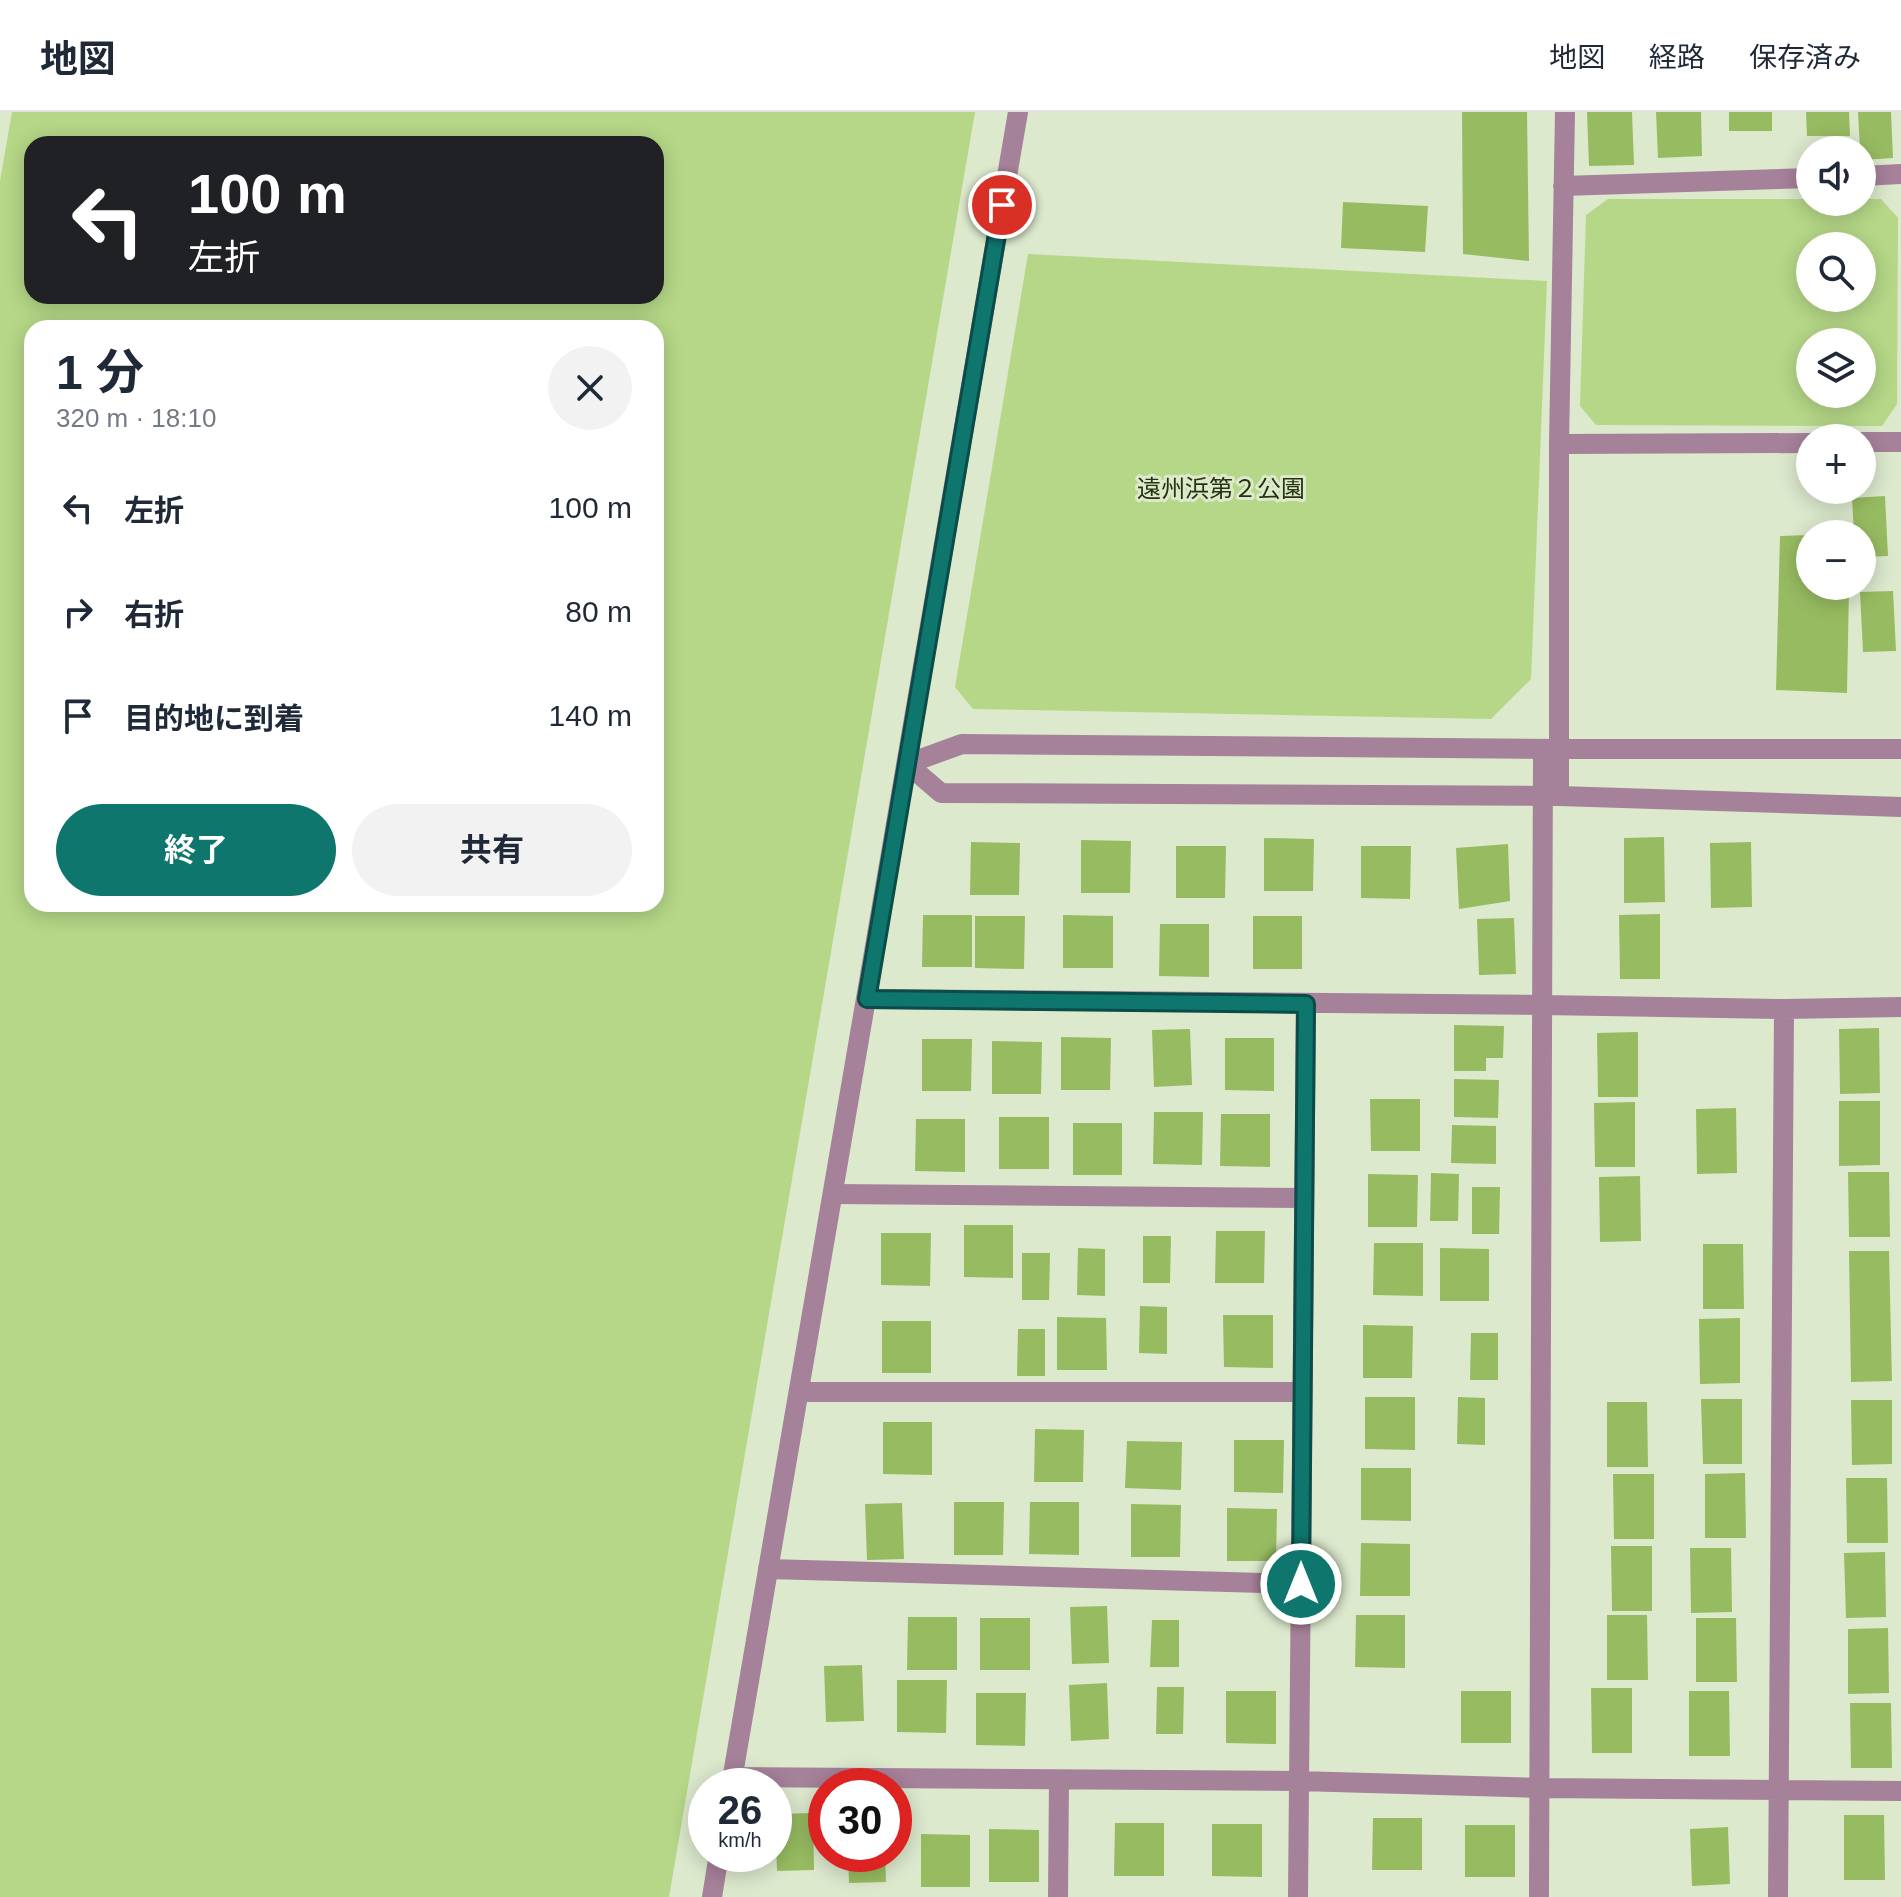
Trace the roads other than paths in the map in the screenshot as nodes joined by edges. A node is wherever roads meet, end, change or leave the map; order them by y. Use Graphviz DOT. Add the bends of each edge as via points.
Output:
graph roads {
  1 [pos="1018,112"];
  2 [pos="1565,112"];
  3 [pos="1901,174"];
  4 [pos="1876,175"];
  5 [pos="1796,178"];
  6 [pos="1563,186"];
  7 [pos="1876,442"];
  8 [pos="1901,442"];
  9 [pos="1796,443"];
  10 [pos="1559,444"];
  11 [pos="1551,749"];
  12 [pos="1901,749"];
  13 [pos="907,764"];
  14 [pos="1551,796"];
  15 [pos="1901,807"];
  16 [pos="867,999"];
  17 [pos="1306,1004"];
  18 [pos="1542,1005"];
  19 [pos="1901,1007"];
  20 [pos="1784,1009"];
  21 [pos="833,1194"];
  22 [pos="1304,1198"];
  23 [pos="799,1392"];
  24 [pos="1302,1392"];
  25 [pos="768,1569"];
  26 [pos="1301,1584"];
  27 [pos="734,1768"];
  28 [pos="1059,1780"];
  29 [pos="792,1781"];
  30 [pos="1299,1781"];
  31 [pos="1541,1788"];
  32 [pos="1780,1789"];
  33 [pos="1901,1791"];
  34 [pos="716,1872"];
  35 [pos="712,1897"];
  36 [pos="1058,1897"];
  37 [pos="1298,1897"];
  38 [pos="1539,1897"];
  39 [pos="1778,1897"];
  1 -- 13 [label="street"];
  2 -- 6 [label="street"];
  3 -- 4 [label="street"];
  5 -- 6 [label="street"];
  6 -- 10 [label="street"];
  7 -- 8 [label="street"];
  9 -- 10 [label="street"];
  10 -- 11 [label="street"];
  11 -- 12 [label="street"];
  11 -- 13 [label="street" via="962,744"];
  11 -- 14 [label="street"];
  13 -- 14 [label="street" via="941,793"];
  13 -- 16 [label="street"];
  14 -- 15 [label="street"];
  14 -- 18 [label="street"];
  16 -- 17 [label="street"];
  16 -- 21 [label="street"];
  17 -- 18 [label="street"];
  17 -- 22 [label="street"];
  18 -- 20 [label="street"];
  18 -- 31 [label="street"];
  19 -- 20 [label="street"];
  20 -- 32 [label="street"];
  21 -- 22 [label="street"];
  21 -- 23 [label="street"];
  22 -- 24 [label="street"];
  23 -- 24 [label="street"];
  23 -- 25 [label="street"];
  24 -- 26 [label="street"];
  25 -- 26 [label="street"];
  25 -- 27 [label="street"];
  26 -- 30 [label="street"];
  28 -- 29 [label="street"];
  28 -- 30 [label="street"];
  28 -- 36 [label="street"];
  30 -- 31 [label="street"];
  30 -- 37 [label="street"];
  31 -- 32 [label="street"];
  31 -- 38 [label="street"];
  32 -- 33 [label="street"];
  32 -- 39 [label="street"];
  34 -- 35 [label="street"];
}
